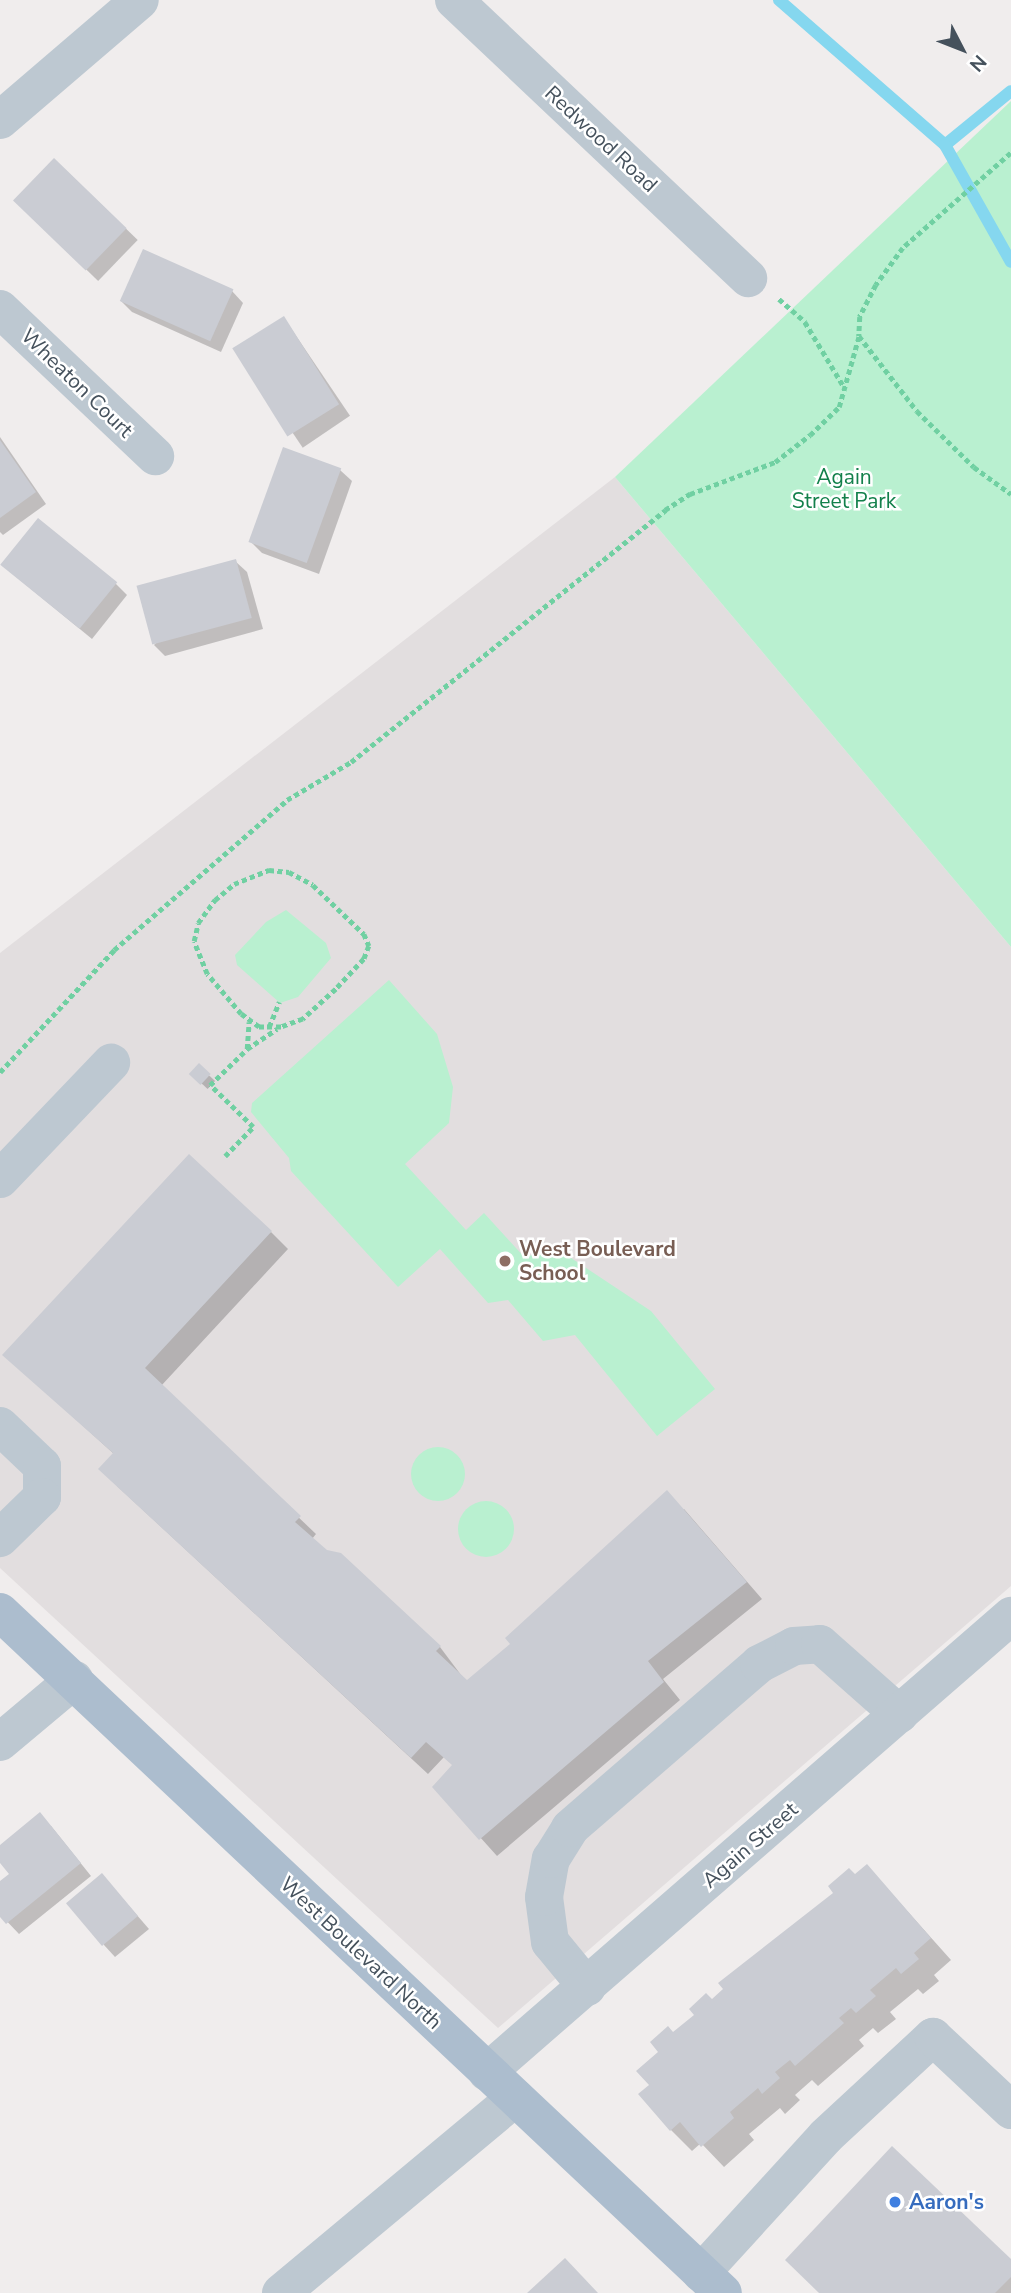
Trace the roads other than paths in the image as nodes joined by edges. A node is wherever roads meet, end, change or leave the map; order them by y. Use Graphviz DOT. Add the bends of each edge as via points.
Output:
graph roads {
  1 [pos="140,0"];
  2 [pos="454,0"];
  3 [pos="0,120"];
  4 [pos="748,278"];
  5 [pos="0,309"];
  6 [pos="155,456"];
  7 [pos="111,1063"];
  8 [pos="0,1179"];
  9 [pos="0,1426"];
  10 [pos="0,1538"];
  11 [pos="0,1612"];
  12 [pos="1011,1616"];
  13 [pos="74,1680"];
  14 [pos="899,1714"];
  15 [pos="0,1742"];
  16 [pos="587,1987"];
  17 [pos="487,2072"];
  18 [pos="514,2098"];
  19 [pos="1011,2110"];
  20 [pos="712,2283"];
  21 [pos="281,2293"];
  1 -- 3 [label="street"];
  2 -- 4 [label="street, Redwood Road"];
  5 -- 6 [label="street, Wheaton Court"];
  7 -- 8 [label="street"];
  9 -- 10 [label="street" via="41,1466 42,1497"];
  11 -- 13 [label="main road, West Boulevard North"];
  12 -- 14 [label="street, Again Street"];
  13 -- 15 [label="street"];
  13 -- 17 [label="main road, West Boulevard North"];
  14 -- 16 [label="street, Again Street"];
  14 -- 16 [label="street" via="820,1644 794,1646 759,1664 570,1828 551,1859 546,1908 550,1942"];
  16 -- 17 [label="street, Again Street"];
  17 -- 18 [label="main road, West Boulevard North"];
  18 -- 20 [label="main road, West Boulevard North"];
  18 -- 21 [label="street"];
  19 -- 20 [label="street" via="933,2037 826,2136"];
}
